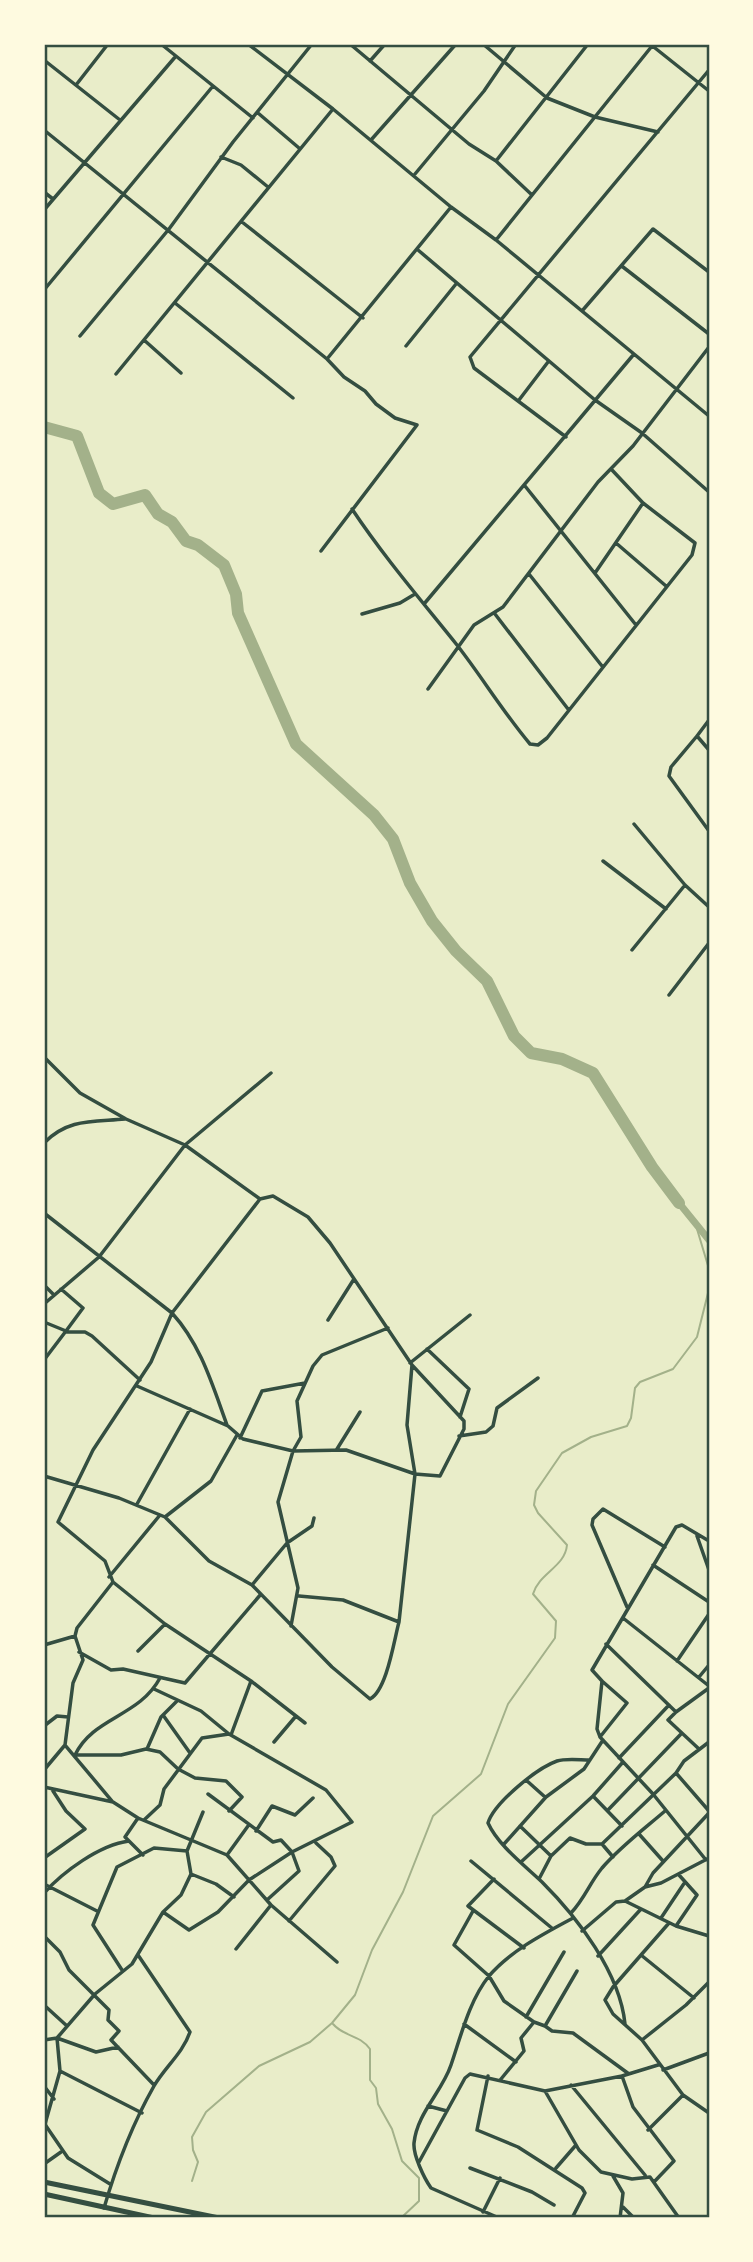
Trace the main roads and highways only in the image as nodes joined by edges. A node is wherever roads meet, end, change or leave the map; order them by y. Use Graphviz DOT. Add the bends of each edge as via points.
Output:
graph roads {
  1 [pos="44,2182"];
  2 [pos="44,2194"];
  3 [pos="154,2218"];
  4 [pos="219,2218"];
  1 -- 4 [label="main road"];
  2 -- 3 [label="main road"];
}
